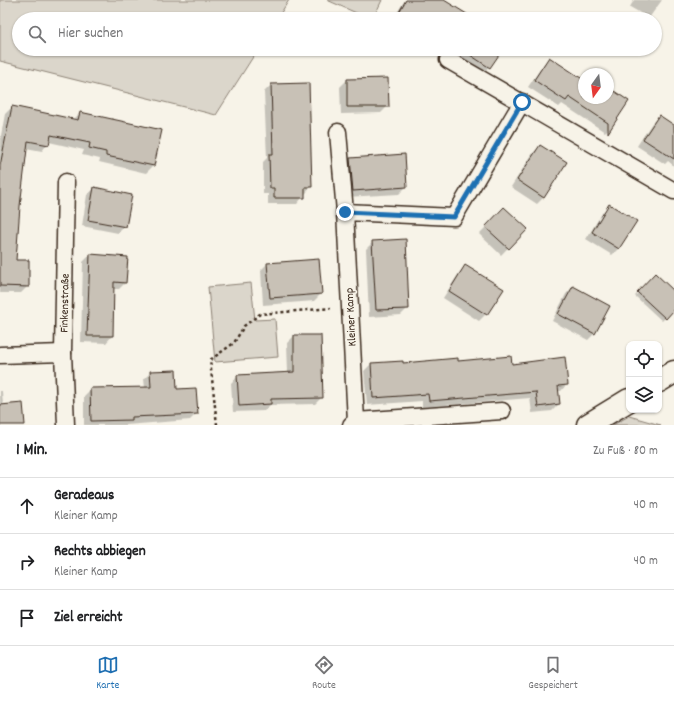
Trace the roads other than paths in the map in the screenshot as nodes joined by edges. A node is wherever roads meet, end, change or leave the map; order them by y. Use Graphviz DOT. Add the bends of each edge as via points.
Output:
graph roads {
  1 [pos="448,60"];
  2 [pos="522,102"];
  3 [pos="338,132"];
  4 [pos="66,182"];
  5 [pos="674,191"];
  6 [pos="345,212"];
  7 [pos="63,353"];
  8 [pos="0,355"];
  9 [pos="674,372"];
  10 [pos="662,379"];
  11 [pos="626,402"];
  12 [pos="502,411"];
  13 [pos="354,423"];
  14 [pos="66,425"];
  15 [pos="588,425"];
  1 -- 2 [label="street"];
  2 -- 5 [label="street"];
  2 -- 6 [label="street" via="454,217"];
  3 -- 6 [label="street, Kleiner Kamp"];
  4 -- 7 [label="street, Finkenstraße"];
  6 -- 13 [label="street, Kleiner Kamp"];
  7 -- 8 [label="street"];
  7 -- 14 [label="street, Finkenstraße"];
  9 -- 10 [label="street"];
  11 -- 15 [label="street"];
  12 -- 13 [label="street, Kleiner Kamp"];
}
